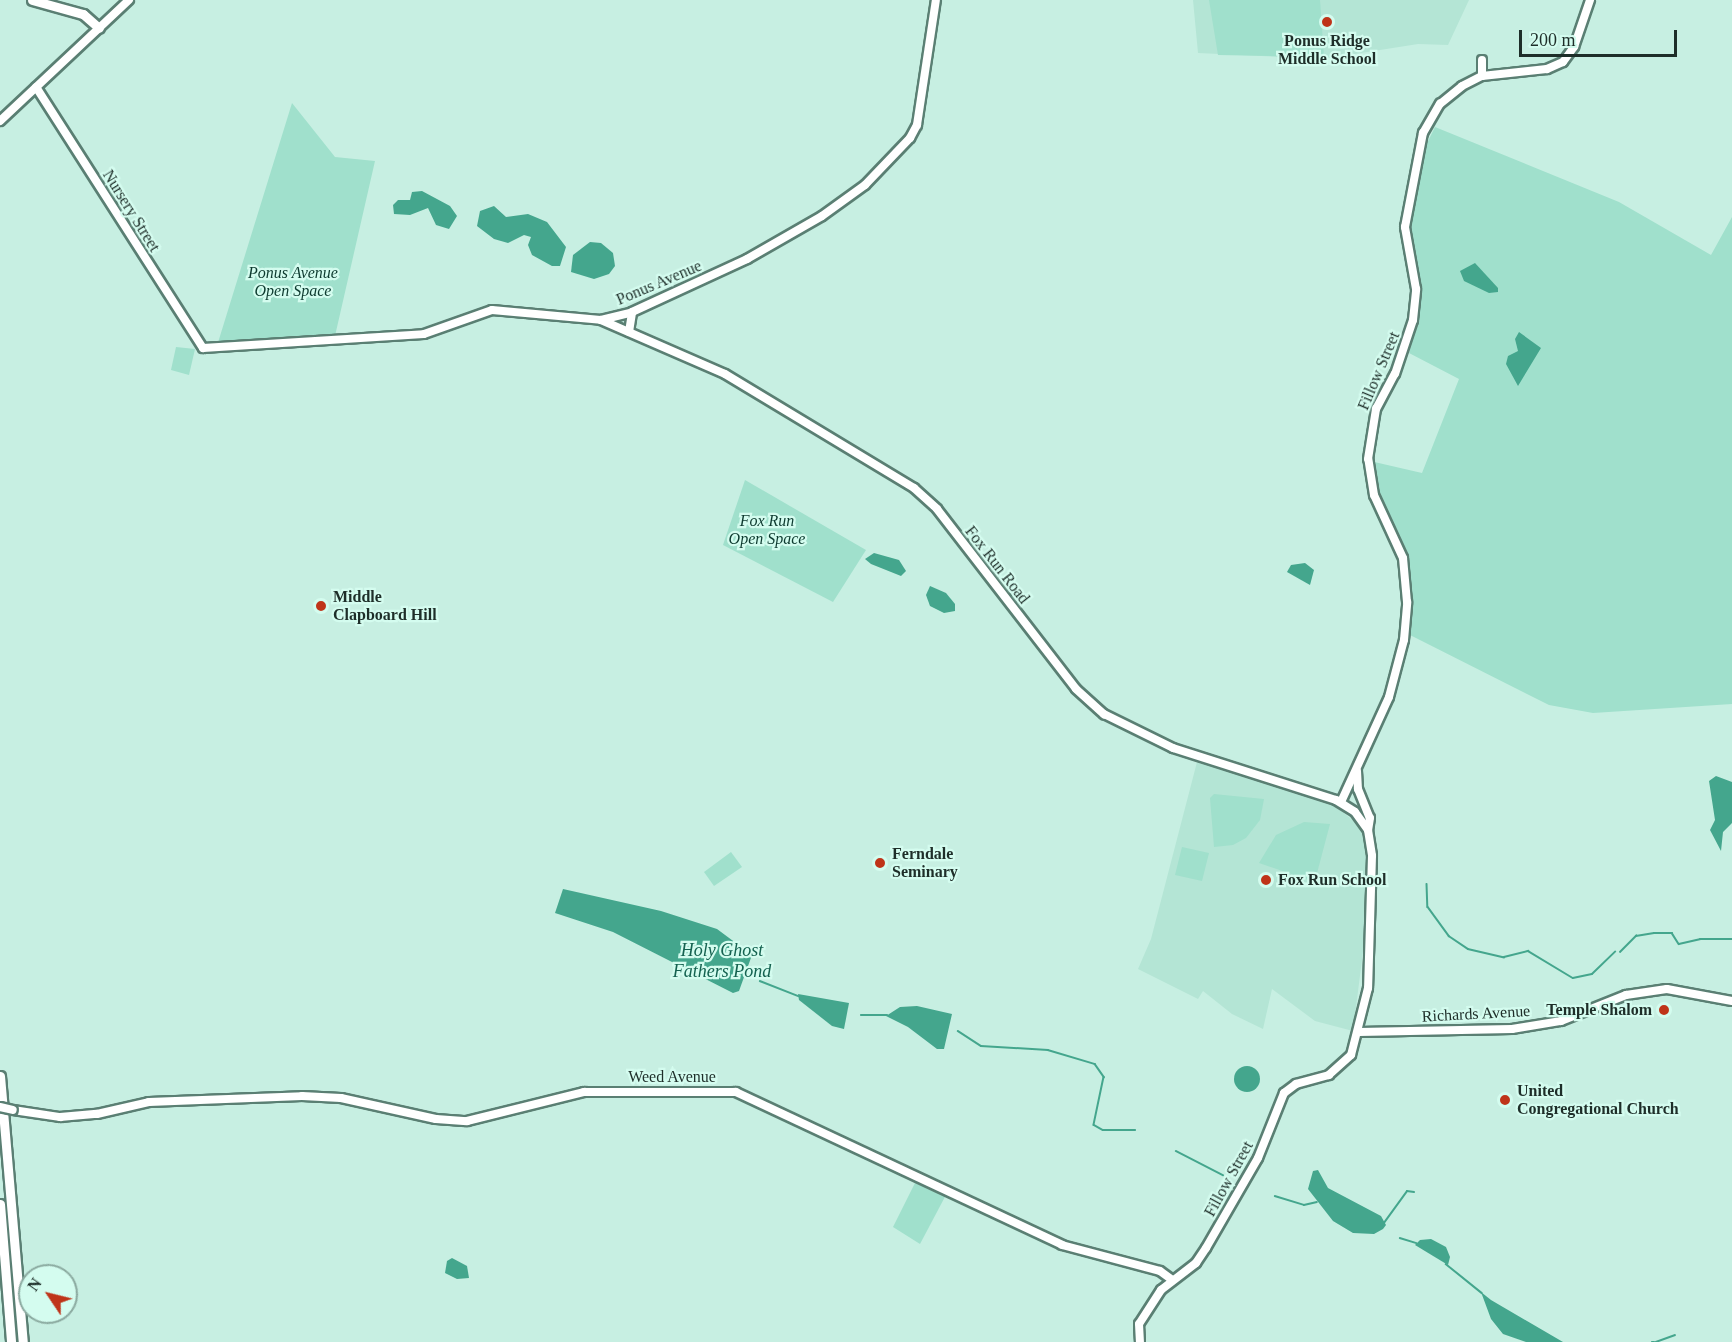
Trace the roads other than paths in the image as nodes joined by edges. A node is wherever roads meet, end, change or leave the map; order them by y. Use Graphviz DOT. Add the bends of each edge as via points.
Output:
graph roads {
  1 [pos="32,0"];
  2 [pos="129,0"];
  3 [pos="936,0"];
  4 [pos="1590,0"];
  5 [pos="99,28"];
  6 [pos="1482,60"];
  7 [pos="1482,76"];
  8 [pos="36,87"];
  9 [pos="0,121"];
  10 [pos="632,312"];
  11 [pos="601,320"];
  12 [pos="629,332"];
  13 [pos="203,348"];
  14 [pos="1357,770"];
  15 [pos="1363,800"];
  16 [pos="1341,802"];
  17 [pos="1355,812"];
  18 [pos="1368,830"];
  19 [pos="1732,1001"];
  20 [pos="1359,1032"];
  21 [pos="0,1076"];
  22 [pos="0,1107"];
  23 [pos="0,1204"];
  24 [pos="1171,1279"];
  25 [pos="11,1342"];
  26 [pos="23,1342"];
  27 [pos="1140,1342"];
  1 -- 5 [label="highway" via="83,14"];
  2 -- 5 [label="main road"];
  3 -- 10 [label="street, Ponus Avenue" via="917,125 887,162 822,216 747,259"];
  4 -- 7 [label="street, Fillow Street" via="1574,47 1563,62 1547,69"];
  5 -- 8 [label="main road"];
  6 -- 7 [label="street"];
  7 -- 14 [label="street, Fillow Street" via="1453,92 1433,113 1423,133 1410,186 1405,227 1416,303 1404,351 1371,423 1368,459 1374,495 1403,558 1407,602 1397,675"];
  8 -- 9 [label="main road"];
  8 -- 13 [label="street, Nursery Street"];
  10 -- 11 [label="street, Ponus Avenue"];
  10 -- 12 [label="street"];
  11 -- 12 [label="street, Fox Run Road"];
  11 -- 13 [label="street, Ponus Avenue" via="497,310 424,334"];
  12 -- 16 [label="street, Fox Run Road" via="725,375 914,488 937,509 1076,689 1104,714 1173,748"];
  14 -- 15 [label="street, Fillow Street"];
  14 -- 16 [label="street, Fillow Street"];
  15 -- 17 [label="street"];
  15 -- 18 [label="street, Fillow Street" via="1370,818"];
  16 -- 17 [label="street, Fillow Street"];
  17 -- 18 [label="street, Fillow Street"];
  18 -- 20 [label="street, Fillow Street" via="1372,856 1368,988"];
  19 -- 20 [label="street, Richards Avenue" via="1667,989 1626,995 1562,1020 1512,1029"];
  20 -- 24 [label="street, Fillow Street" via="1341,1067 1323,1078 1296,1084 1284,1093 1258,1158 1206,1248 1191,1267"];
  21 -- 26 [label="highway"];
  22 -- 24 [label="street, Weed Avenue, bridge" via="69,1116 139,1104 328,1097 453,1121 490,1117 572,1093 736,1092 1062,1245 1160,1270"];
  23 -- 25 [label="highway"];
  24 -- 27 [label="street, Fillow Street" via="1139,1324"];
}
